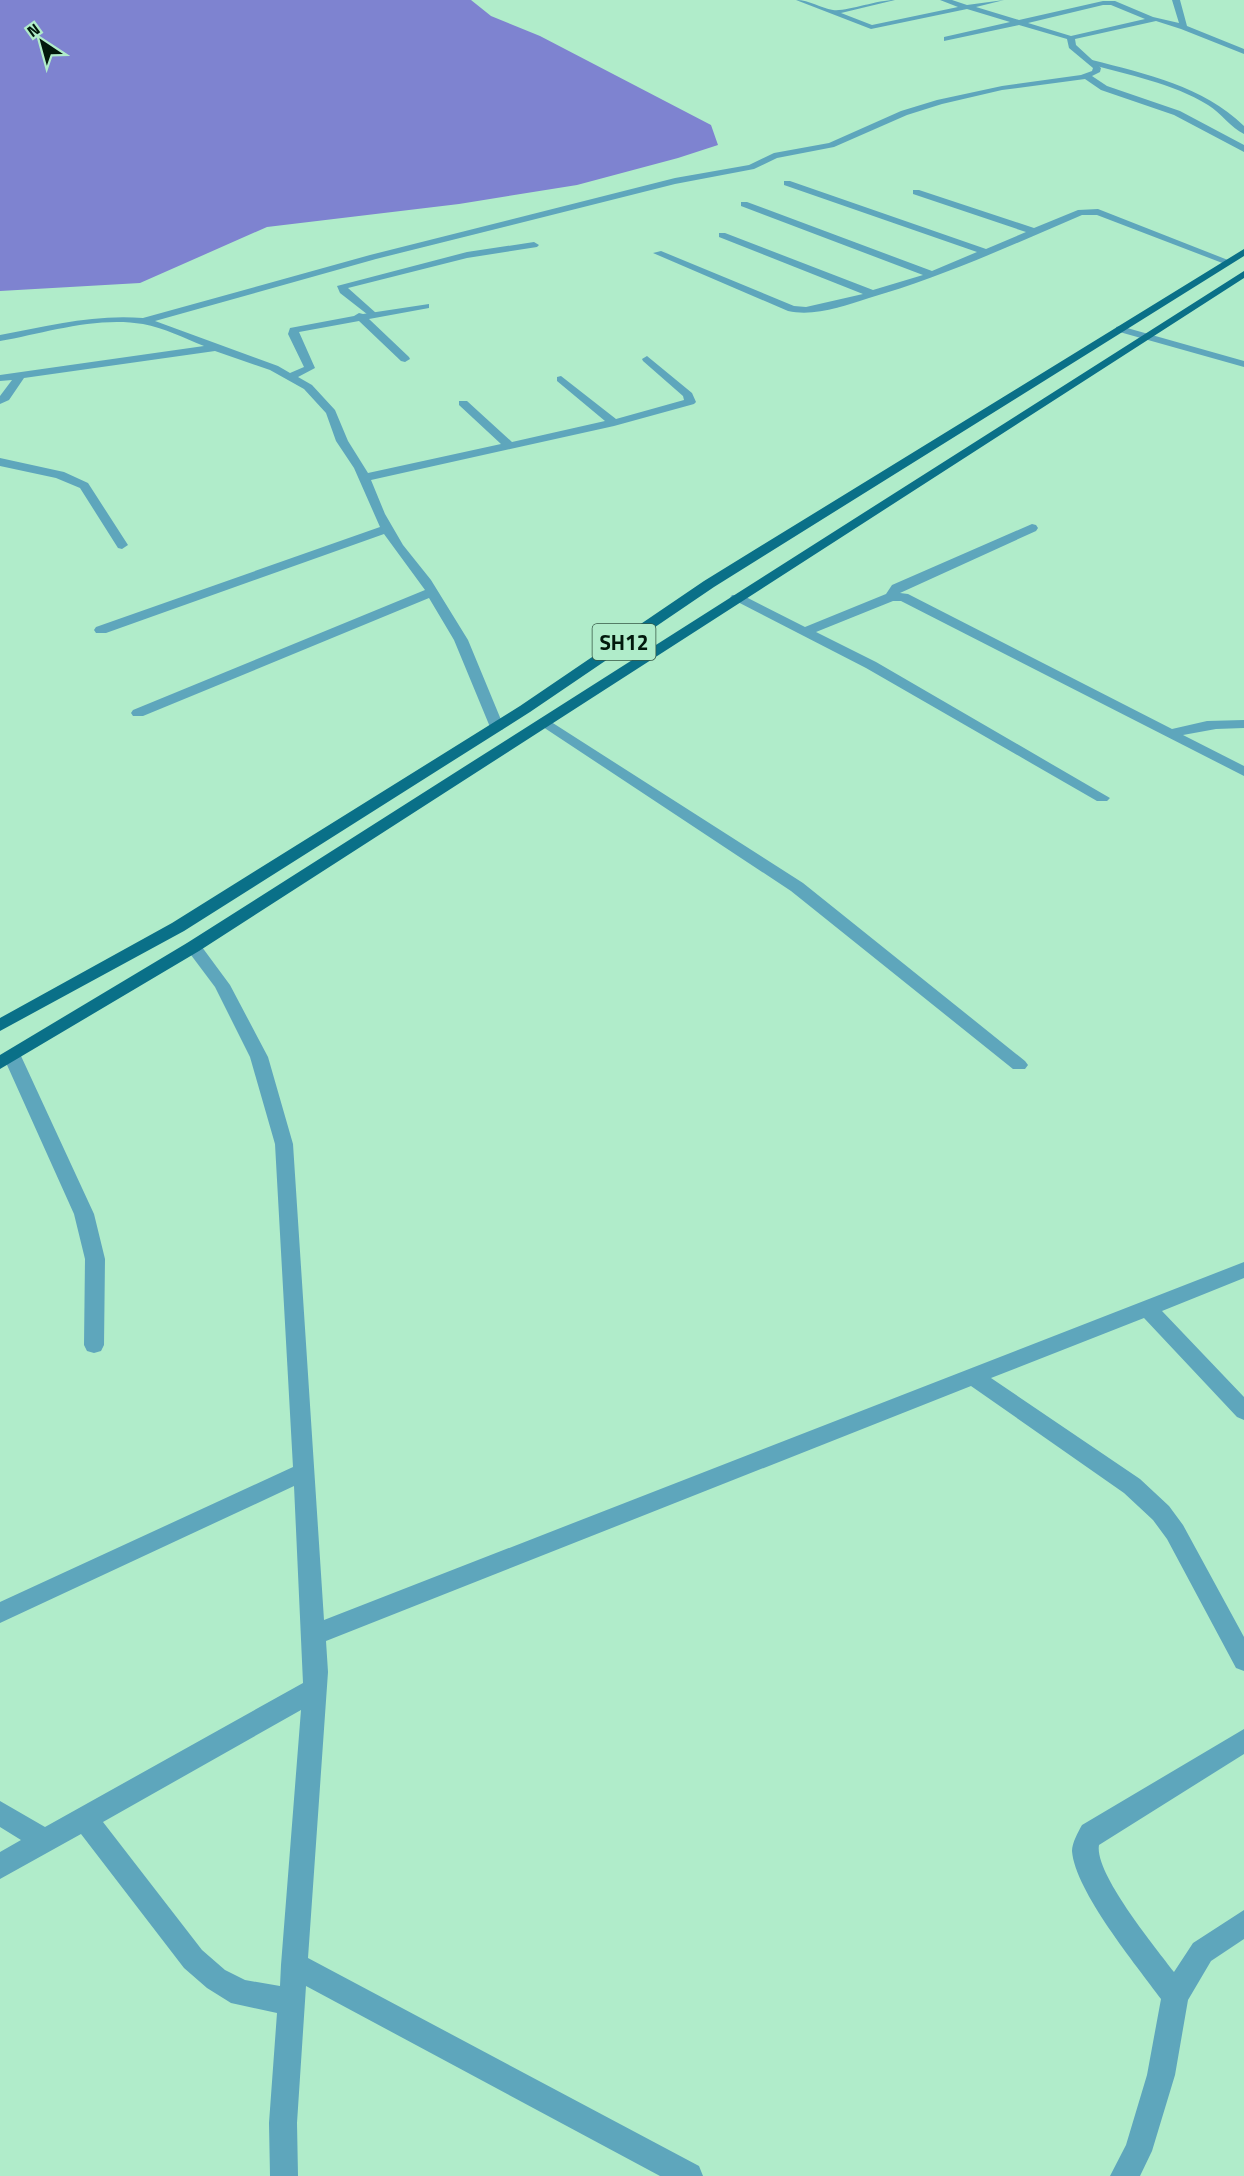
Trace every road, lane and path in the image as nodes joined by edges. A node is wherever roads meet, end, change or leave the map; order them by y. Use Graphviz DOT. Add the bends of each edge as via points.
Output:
graph roads {
  1 [pos="800,0"];
  2 [pos="891,0"];
  3 [pos="944,0"];
  4 [pos="1000,0"];
  5 [pos="1176,0"];
  6 [pos="969,7"];
  7 [pos="832,13"];
  8 [pos="1151,19"];
  9 [pos="1016,22"];
  10 [pos="1184,27"];
  11 [pos="1071,38"];
  12 [pos="947,39"];
  13 [pos="1244,52"];
  14 [pos="1092,62"];
  15 [pos="1086,76"];
  16 [pos="1244,131"];
  17 [pos="1244,149"];
  18 [pos="787,183"];
  19 [pos="916,192"];
  20 [pos="744,204"];
  21 [pos="1033,231"];
  22 [pos="722,235"];
  23 [pos="534,245"];
  24 [pos="986,252"];
  25 [pos="1244,252"];
  26 [pos="658,254"];
  27 [pos="1228,262"];
  28 [pos="933,274"];
  29 [pos="1244,274"];
  30 [pos="873,294"];
  31 [pos="425,306"];
  32 [pos="372,315"];
  33 [pos="359,316"];
  34 [pos="143,321"];
  35 [pos="1120,329"];
  36 [pos="1145,336"];
  37 [pos="0,338"];
  38 [pos="217,348"];
  39 [pos="405,359"];
  40 [pos="647,359"];
  41 [pos="1244,364"];
  42 [pos="20,376"];
  43 [pos="292,376"];
  44 [pos="0,378"];
  45 [pos="561,379"];
  46 [pos="0,401"];
  47 [pos="463,403"];
  48 [pos="614,423"];
  49 [pos="510,446"];
  50 [pos="0,462"];
  51 [pos="363,478"];
  52 [pos="389,528"];
  53 [pos="1032,528"];
  54 [pos="122,544"];
  55 [pos="432,592"];
  56 [pos="891,597"];
  57 [pos="737,598"];
  58 [pos="101,630"];
  59 [pos="804,632"];
  60 [pos="138,712"];
  61 [pos="545,722"];
  62 [pos="1244,724"];
  63 [pos="497,727"];
  64 [pos="1170,734"];
  65 [pos="1244,772"];
  66 [pos="1102,798"];
  67 [pos="193,947"];
  68 [pos="0,1025"];
  69 [pos="6,1059"];
  70 [pos="1019,1065"];
  71 [pos="1244,1270"];
  72 [pos="1147,1308"];
  73 [pos="94,1344"];
  74 [pos="972,1376"];
  75 [pos="1244,1411"];
  76 [pos="303,1472"];
  77 [pos="0,1613"];
  78 [pos="313,1635"];
  79 [pos="1244,1660"];
  80 [pos="314,1690"];
  81 [pos="1244,1741"];
  82 [pos="0,1813"];
  83 [pos="85,1819"];
  84 [pos="45,1841"];
  85 [pos="0,1866"];
  86 [pos="1244,1923"];
  87 [pos="294,1965"];
  88 [pos="1175,1996"];
  89 [pos="291,2002"];
  90 [pos="284,2176"];
  91 [pos="689,2176"];
  92 [pos="1124,2176"];
  1 -- 7 [label="street"];
  2 -- 7 [label="street"];
  3 -- 6 [label="street"];
  4 -- 6 [label="street"];
  5 -- 10 [label="street"];
  6 -- 7 [label="street" via="877,27"];
  6 -- 9 [label="street"];
  8 -- 9 [label="street" via="1103,3"];
  8 -- 10 [label="street"];
  8 -- 11 [label="street"];
  9 -- 11 [label="street"];
  9 -- 12 [label="street"];
  10 -- 13 [label="street"];
  11 -- 14 [label="street" via="1072,46"];
  14 -- 15 [label="street" via="1098,68"];
  14 -- 16 [label="street" via="1150,77 1190,94 1228,115"];
  15 -- 17 [label="street" via="1104,88 1177,113"];
  15 -- 34 [label="street" via="940,102 831,145 774,156 751,167 675,181 373,257"];
  18 -- 24 [label="street"];
  19 -- 21 [label="street"];
  20 -- 28 [label="street"];
  21 -- 24 [label="street"];
  21 -- 27 [label="street" via="1071,215 1098,212"];
  22 -- 30 [label="street"];
  23 -- 32 [label="street" via="467,255 342,286"];
  24 -- 28 [label="street"];
  25 -- 27 [label="main road, SH12"];
  26 -- 30 [label="street" via="799,310"];
  27 -- 35 [label="main road, SH12"];
  28 -- 30 [label="street"];
  29 -- 36 [label="main road"];
  31 -- 32 [label="street"];
  32 -- 33 [label="street"];
  33 -- 39 [label="street"];
  33 -- 43 [label="street" via="294,330 310,368"];
  34 -- 37 [label="street" via="86,322"];
  34 -- 38 [label="street"];
  35 -- 36 [label="street"];
  35 -- 63 [label="main road, SH12" via="709,584"];
  36 -- 41 [label="street"];
  36 -- 57 [label="main road"];
  38 -- 42 [label="street"];
  38 -- 43 [label="street"];
  40 -- 48 [label="street" via="688,395 690,402"];
  42 -- 44 [label="street"];
  42 -- 46 [label="street"];
  43 -- 51 [label="street" via="331,412"];
  45 -- 48 [label="street"];
  47 -- 49 [label="street"];
  48 -- 49 [label="street"];
  49 -- 51 [label="street"];
  50 -- 54 [label="street" via="60,476 84,486"];
  51 -- 52 [label="street"];
  52 -- 55 [label="street"];
  52 -- 58 [label="street"];
  53 -- 56 [label="street" via="897,588"];
  55 -- 60 [label="street"];
  55 -- 63 [label="street" via="462,640"];
  56 -- 59 [label="street"];
  56 -- 64 [label="street" via="915,602"];
  57 -- 59 [label="street"];
  57 -- 61 [label="main road"];
  59 -- 66 [label="street" via="871,665"];
  61 -- 67 [label="main road"];
  61 -- 70 [label="street" via="797,887"];
  62 -- 64 [label="street" via="1202,725"];
  63 -- 68 [label="main road, SH12" via="178,927"];
  64 -- 65 [label="street"];
  67 -- 69 [label="main road"];
  67 -- 76 [label="street" via="222,986 259,1057 284,1144"];
  69 -- 73 [label="street" via="84,1214 95,1259"];
  71 -- 72 [label="street"];
  72 -- 74 [label="street"];
  72 -- 75 [label="street"];
  74 -- 78 [label="street"];
  74 -- 79 [label="street" via="1132,1486 1161,1513"];
  76 -- 77 [label="street"];
  76 -- 78 [label="street"];
  78 -- 80 [label="street"];
  80 -- 83 [label="street"];
  80 -- 87 [label="street"];
  81 -- 88 [label="street" via="1091,1834 1084,1848 1088,1865 1105,1897"];
  82 -- 84 [label="street"];
  83 -- 84 [label="street"];
  83 -- 89 [label="street" via="193,1959 216,1979 241,1993"];
  84 -- 85 [label="street"];
  86 -- 88 [label="street" via="1202,1952"];
  87 -- 89 [label="street"];
  87 -- 91 [label="street"];
  88 -- 92 [label="street" via="1161,2075 1138,2151"];
  89 -- 90 [label="street" via="283,2123"];
}
